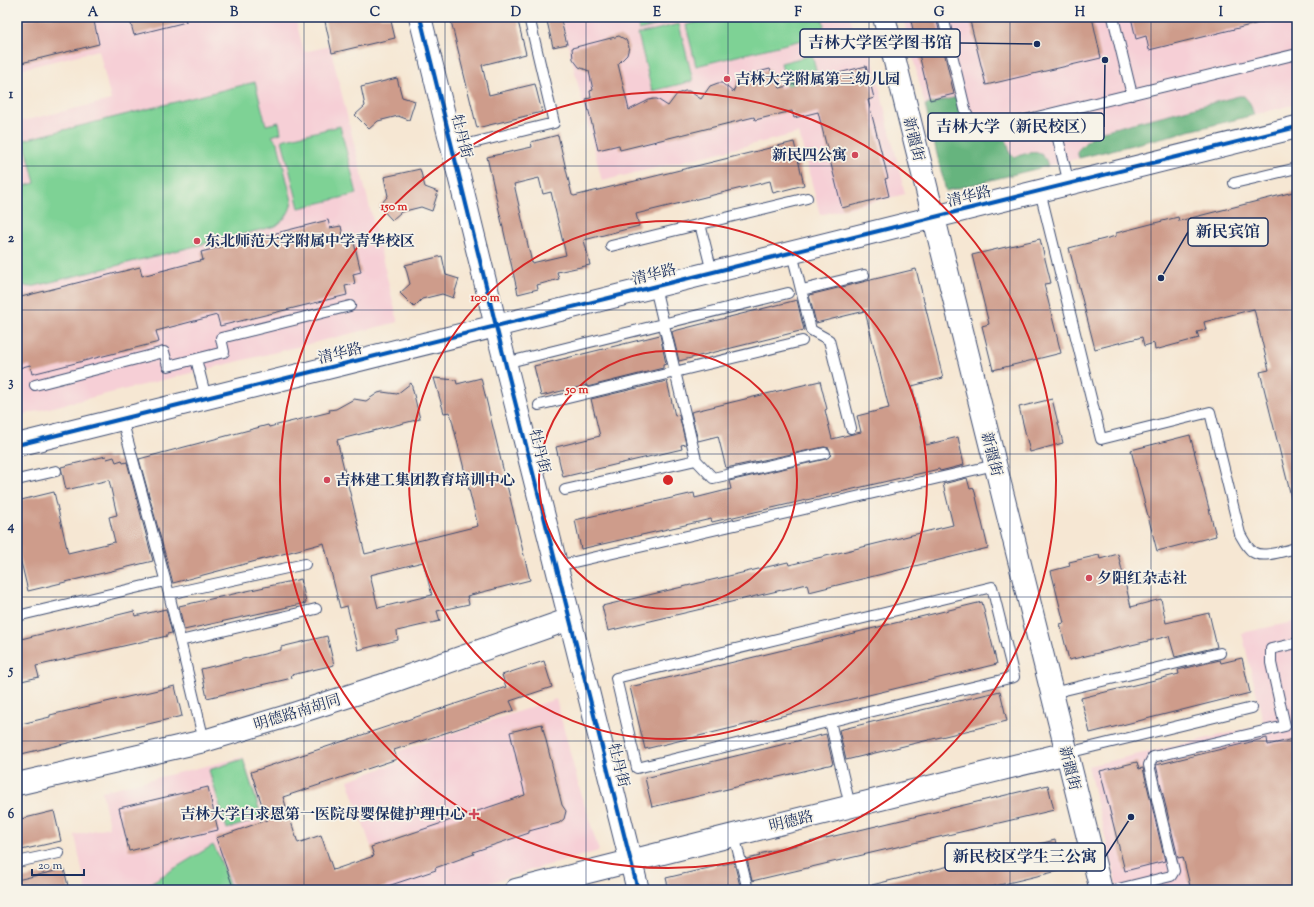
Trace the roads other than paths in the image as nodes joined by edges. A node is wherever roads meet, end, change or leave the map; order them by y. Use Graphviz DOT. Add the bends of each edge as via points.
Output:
graph roads {
  1 [pos="420,17"];
  2 [pos="529,17"];
  3 [pos="884,17"];
  4 [pos="943,17"];
  5 [pos="1113,17"];
  6 [pos="1297,54"];
  7 [pos="1132,94"];
  8 [pos="1052,114"];
  9 [pos="1297,127"];
  10 [pos="452,148"];
  11 [pos="1297,168"];
  12 [pos="1234,183"];
  13 [pos="1069,184"];
  14 [pos="1040,191"];
  15 [pos="807,198"];
  16 [pos="934,217"];
  17 [pos="700,224"];
  18 [pos="611,246"];
  19 [pos="792,253"];
  20 [pos="712,272"];
  21 [pos="864,275"];
  22 [pos="655,286"];
  23 [pos="802,290"];
  24 [pos="788,293"];
  25 [pos="350,306"];
  26 [pos="664,324"];
  27 [pos="496,326"];
  28 [pos="802,341"];
  29 [pos="196,359"];
  30 [pos="505,363"];
  31 [pos="676,372"];
  32 [pos="35,385"];
  33 [pos="206,398"];
  34 [pos="540,405"];
  35 [pos="122,419"];
  36 [pos="851,428"];
  37 [pos="17,445"];
  38 [pos="825,453"];
  39 [pos="696,460"];
  40 [pos="995,465"];
  41 [pos="56,471"];
  42 [pos="17,480"];
  43 [pos="566,490"];
  44 [pos="1297,548"];
  45 [pos="304,564"];
  46 [pos="556,566"];
  47 [pos="165,581"];
  48 [pos="169,594"];
  49 [pos="316,609"];
  50 [pos="17,616"];
  51 [pos="570,619"];
  52 [pos="180,641"];
  53 [pos="1297,643"];
  54 [pos="1220,653"];
  55 [pos="1052,693"];
  56 [pos="1252,708"];
  57 [pos="830,721"];
  58 [pos="204,741"];
  59 [pos="1066,753"];
  60 [pos="17,784"];
  61 [pos="850,806"];
  62 [pos="734,835"];
  63 [pos="59,853"];
  64 [pos="630,861"];
  65 [pos="17,862"];
  66 [pos="523,889"];
  67 [pos="638,890"];
  68 [pos="748,890"];
  69 [pos="1101,890"];
  70 [pos="1114,890"];
  1 -- 10 [label="street, 牡丹街"];
  2 -- 10 [label="lane" via="554,123"];
  3 -- 16 [label="street, 新疆街"];
  4 -- 8 [label="lane" via="966,113 972,124 996,121 1009,124"];
  5 -- 7 [label="lane"];
  6 -- 7 [label="lane"];
  7 -- 8 [label="lane"];
  8 -- 13 [label="lane"];
  9 -- 13 [label="street, 清华路"];
  10 -- 27 [label="street, 牡丹街"];
  11 -- 12 [label="lane"];
  13 -- 14 [label="street, 清华路"];
  14 -- 16 [label="street, 清华路"];
  14 -- 44 [label="lane" via="1101,439 1210,412 1240,534 1247,546 1254,553 1263,555"];
  15 -- 17 [label="lane"];
  16 -- 19 [label="street, 清华路"];
  16 -- 40 [label="street, 新疆街"];
  17 -- 18 [label="lane"];
  17 -- 20 [label="lane"];
  19 -- 20 [label="street, 清华路"];
  19 -- 23 [label="lane"];
  20 -- 22 [label="street, 清华路"];
  21 -- 23 [label="lane"];
  22 -- 26 [label="lane"];
  22 -- 27 [label="street, 清华路"];
  23 -- 36 [label="lane" via="811,330 829,340"];
  24 -- 26 [label="lane"];
  25 -- 29 [label="lane" via="220,338 224,352"];
  26 -- 30 [label="lane"];
  26 -- 31 [label="lane"];
  27 -- 30 [label="street, 牡丹街"];
  27 -- 33 [label="street, 清华路"];
  28 -- 31 [label="lane"];
  29 -- 32 [label="lane" via="168,366 164,352"];
  29 -- 33 [label="lane"];
  30 -- 46 [label="street, 牡丹街"];
  31 -- 34 [label="lane"];
  31 -- 39 [label="lane"];
  33 -- 35 [label="street, 清华路"];
  35 -- 37 [label="street, 清华路"];
  35 -- 47 [label="lane"];
  38 -- 39 [label="lane" via="713,478"];
  39 -- 43 [label="lane"];
  40 -- 46 [label="lane"];
  40 -- 55 [label="street, 新疆街"];
  41 -- 42 [label="lane"];
  45 -- 48 [label="lane"];
  46 -- 51 [label="street, 牡丹街"];
  47 -- 48 [label="lane"];
  47 -- 50 [label="lane"];
  48 -- 52 [label="lane"];
  49 -- 52 [label="lane"];
  51 -- 58 [label="street, 明德路南胡同" via="380,686"];
  51 -- 64 [label="street, 牡丹街"];
  52 -- 58 [label="lane"];
  53 -- 70 [label="lane" via="1271,649 1271,663 1285,726 1153,757 1149,765 1174,871 1171,876"];
  54 -- 55 [label="lane"];
  55 -- 59 [label="street, 新疆街"];
  56 -- 59 [label="lane"];
  57 -- 57 [label="lane" via="638,768 616,678 992,587 1014,677"];
  57 -- 61 [label="lane"];
  58 -- 60 [label="street, 明德路南胡同"];
  59 -- 61 [label="street, 明德路"];
  59 -- 69 [label="street, 新疆街"];
  61 -- 62 [label="street, 明德路"];
  62 -- 64 [label="street, 明德路"];
  62 -- 68 [label="lane"];
  63 -- 65 [label="lane"];
  64 -- 66 [label="street, 明德路"];
  64 -- 67 [label="street, 牡丹街"];
}
